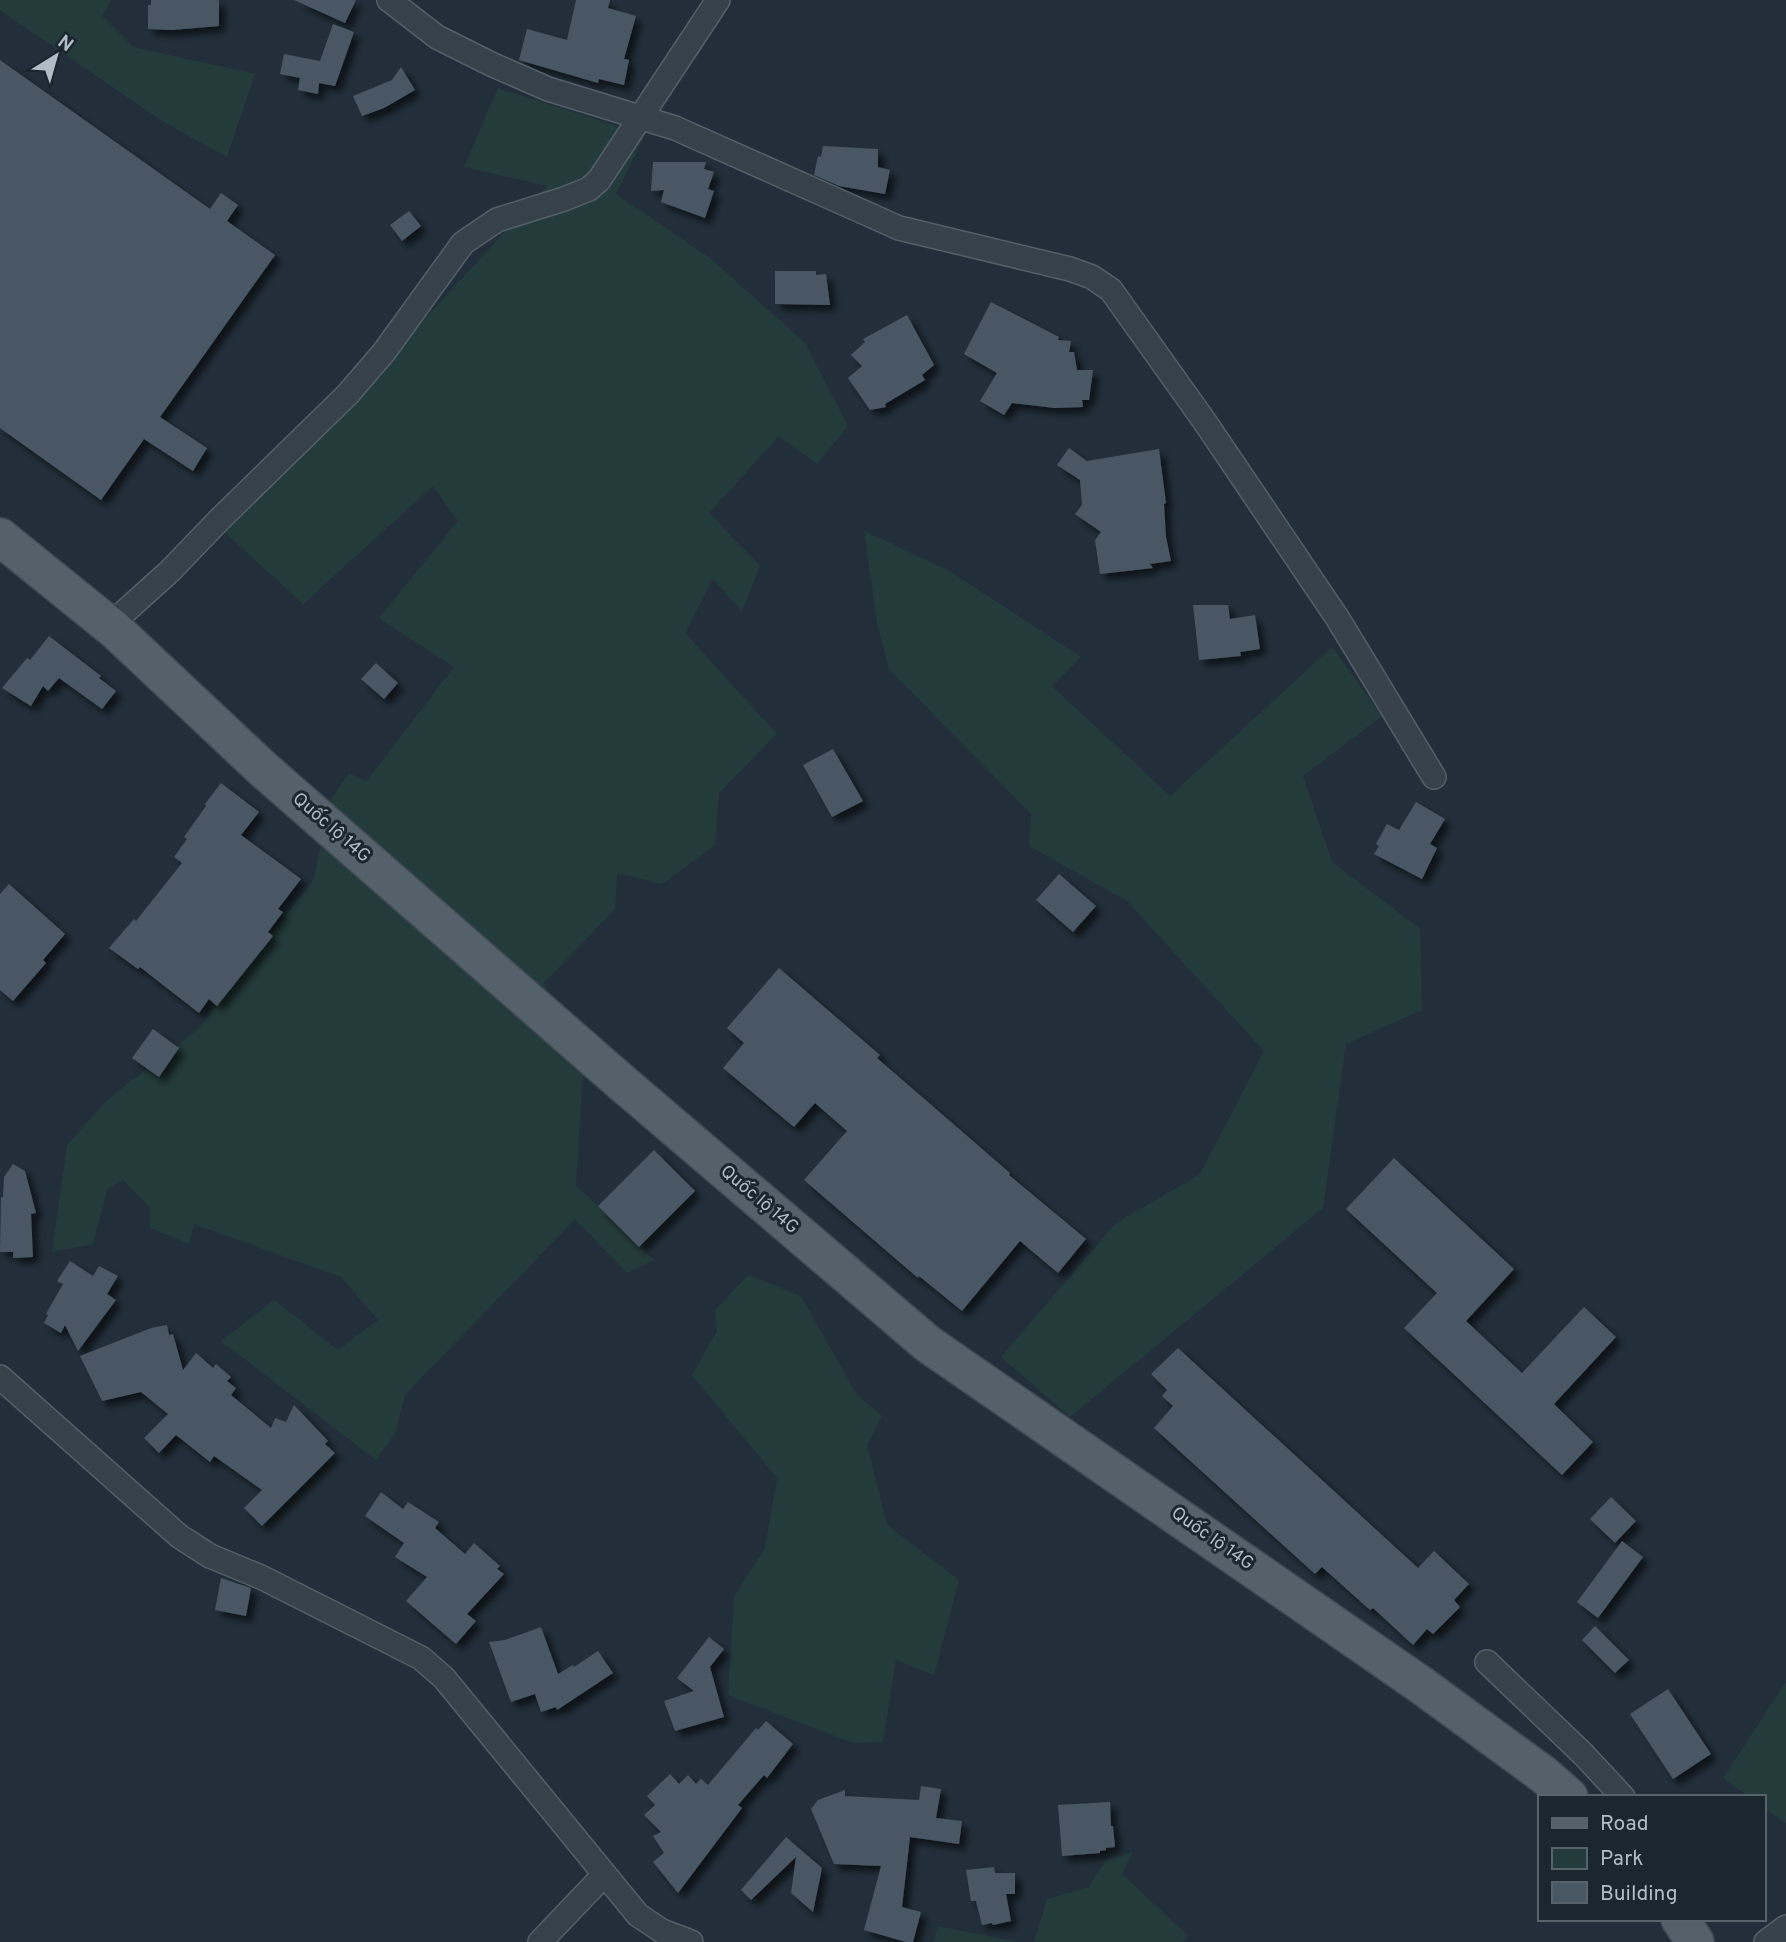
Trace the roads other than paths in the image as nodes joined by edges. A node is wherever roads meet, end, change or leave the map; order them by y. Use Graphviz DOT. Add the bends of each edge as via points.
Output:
graph roads {
  1 [pos="389,0"];
  2 [pos="718,0"];
  3 [pos="642,116"];
  4 [pos="0,537"];
  5 [pos="110,625"];
  6 [pos="1434,777"];
  7 [pos="0,1377"];
  8 [pos="1487,1662"];
  9 [pos="1567,1795"];
  10 [pos="1621,1795"];
  11 [pos="604,1875"];
  12 [pos="1681,1921"];
  13 [pos="1786,1927"];
  14 [pos="540,1942"];
  15 [pos="691,1942"];
  16 [pos="1695,1942"];
  17 [pos="1766,1942"];
  1 -- 3 [label="street" via="437,37 491,64 548,89"];
  2 -- 3 [label="street"];
  3 -- 5 [label="street" via="589,189 497,220 463,243 348,394"];
  3 -- 6 [label="street" via="898,228 1070,269 1111,290 1338,619"];
  4 -- 5 [label="main road, Quốc lộ 14G"];
  5 -- 9 [label="main road, Quốc lộ 14G" via="274,778 928,1344 1421,1685"];
  7 -- 11 [label="street" via="179,1536 210,1556 421,1658 444,1678"];
  8 -- 10 [label="street"];
  11 -- 14 [label="street"];
  11 -- 15 [label="street" via="638,1915"];
  12 -- 16 [label="main road"];
  13 -- 17 [label="street"];
}
